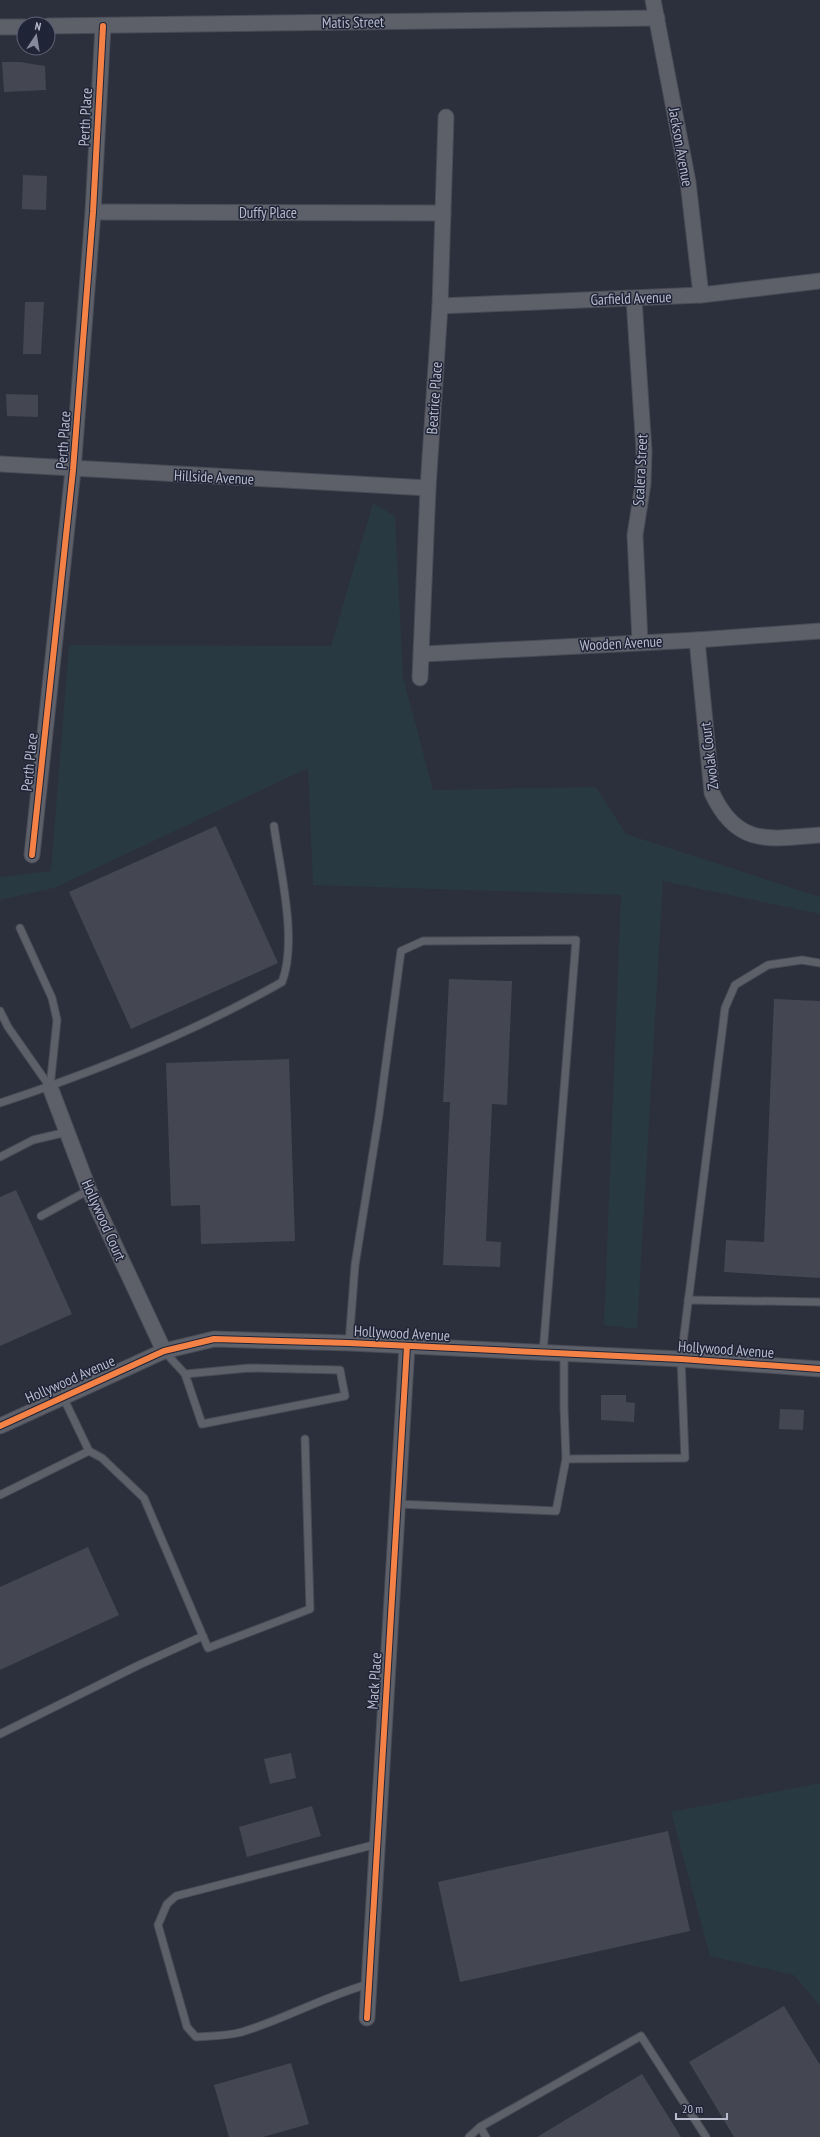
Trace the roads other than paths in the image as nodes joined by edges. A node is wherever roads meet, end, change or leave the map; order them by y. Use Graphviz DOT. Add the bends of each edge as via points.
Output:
graph roads {
  1 [pos="653,0"];
  2 [pos="657,18"];
  3 [pos="56,26"];
  4 [pos="103,26"];
  5 [pos="0,27"];
  6 [pos="16,27"];
  7 [pos="446,117"];
  8 [pos="93,212"];
  9 [pos="444,213"];
  10 [pos="820,281"];
  11 [pos="702,295"];
  12 [pos="634,299"];
  13 [pos="440,306"];
  14 [pos="0,464"];
  15 [pos="74,470"];
  16 [pos="428,488"];
  17 [pos="820,631"];
  18 [pos="697,640"];
  19 [pos="640,642"];
  20 [pos="423,654"];
  21 [pos="420,678"];
  22 [pos="274,826"];
  23 [pos="820,835"];
  24 [pos="32,855"];
  25 [pos="20,928"];
  26 [pos="820,963"];
  27 [pos="0,1011"];
  28 [pos="50,1087"];
  29 [pos="0,1103"];
  30 [pos="67,1132"];
  31 [pos="0,1157"];
  32 [pos="89,1190"];
  33 [pos="42,1216"];
  34 [pos="688,1300"];
  35 [pos="820,1302"];
  36 [pos="350,1343"];
  37 [pos="407,1346"];
  38 [pos="164,1351"];
  39 [pos="543,1353"];
  40 [pos="564,1354"];
  41 [pos="681,1359"];
  42 [pos="820,1369"];
  43 [pos="185,1374"];
  44 [pos="63,1397"];
  45 [pos="0,1426"];
  46 [pos="305,1439"];
  47 [pos="89,1451"];
  48 [pos="566,1459"];
  49 [pos="0,1496"];
  50 [pos="398,1504"];
  51 [pos="203,1636"];
  52 [pos="0,1734"];
  53 [pos="377,1844"];
  54 [pos="369,1984"];
  55 [pos="367,2018"];
  56 [pos="480,2126"];
  57 [pos="469,2137"];
  58 [pos="486,2137"];
  59 [pos="706,2137"];
  1 -- 2 [label="street, Jackson Avenue"];
  2 -- 4 [label="street, Matis Street"];
  2 -- 11 [label="street, Jackson Avenue" via="688,182"];
  3 -- 4 [label="street, Matis Street"];
  4 -- 8 [label="street, Perth Place"];
  5 -- 6 [label="street"];
  7 -- 9 [label="street, Beatrice Place"];
  8 -- 9 [label="street, Duffy Place"];
  8 -- 15 [label="street, Perth Place"];
  9 -- 13 [label="street, Beatrice Place"];
  10 -- 11 [label="street, Garfield Avenue"];
  11 -- 12 [label="street, Garfield Avenue"];
  12 -- 13 [label="street, Garfield Avenue"];
  12 -- 19 [label="street, Scalera Street" via="644,451 643,484 635,535"];
  13 -- 16 [label="street, Beatrice Place"];
  14 -- 15 [label="street, Hillside Avenue"];
  15 -- 16 [label="street, Hillside Avenue"];
  15 -- 24 [label="street, Perth Place"];
  16 -- 20 [label="street, Beatrice Place"];
  17 -- 18 [label="street, Wooden Avenue"];
  18 -- 19 [label="street, Wooden Avenue"];
  18 -- 23 [label="street, Zwolak Court" via="712,792 720,810 734,825 751,835 776,838"];
  19 -- 20 [label="street, Wooden Avenue"];
  20 -- 21 [label="street, Beatrice Place"];
  22 -- 28 [label="lane" via="289,930 287,969 282,982 187,1030"];
  25 -- 28 [label="lane" via="52,998 57,1020"];
  26 -- 34 [label="lane" via="802,960 768,965 735,985 725,1008"];
  27 -- 28 [label="lane" via="8,1027"];
  28 -- 29 [label="lane"];
  28 -- 30 [label="street, Hollywood Court"];
  30 -- 31 [label="lane" via="34,1140"];
  30 -- 32 [label="street, Hollywood Court"];
  32 -- 33 [label="lane"];
  32 -- 38 [label="street, Hollywood Court"];
  34 -- 35 [label="lane"];
  34 -- 41 [label="lane"];
  36 -- 37 [label="street, Hollywood Avenue"];
  36 -- 38 [label="street, Hollywood Avenue" via="214,1339"];
  36 -- 39 [label="lane" via="355,1265 379,1116 401,951 423,941 576,940"];
  37 -- 39 [label="street, Hollywood Avenue"];
  37 -- 50 [label="street, Mack Place"];
  38 -- 43 [label="lane"];
  38 -- 44 [label="street, Hollywood Avenue"];
  39 -- 40 [label="street, Hollywood Avenue"];
  40 -- 41 [label="street, Hollywood Avenue"];
  40 -- 48 [label="lane"];
  41 -- 42 [label="street, Hollywood Avenue"];
  41 -- 48 [label="lane" via="685,1458"];
  43 -- 43 [label="lane" via="202,1424 345,1396 340,1370 249,1368"];
  44 -- 45 [label="street, Hollywood Avenue"];
  44 -- 47 [label="lane"];
  46 -- 51 [label="lane" via="310,1609 208,1648"];
  47 -- 49 [label="lane"];
  47 -- 51 [label="lane" via="102,1458 144,1498"];
  48 -- 50 [label="lane" via="556,1511"];
  50 -- 53 [label="street, Mack Place"];
  51 -- 52 [label="lane"];
  53 -- 54 [label="street, Mack Place"];
  53 -- 54 [label="lane" via="176,1896 167,1904 158,1925 187,2027 196,2037 242,2032"];
  54 -- 55 [label="street, Mack Place"];
  56 -- 57 [label="lane"];
  56 -- 58 [label="lane"];
  56 -- 59 [label="lane" via="641,2036"];
}
